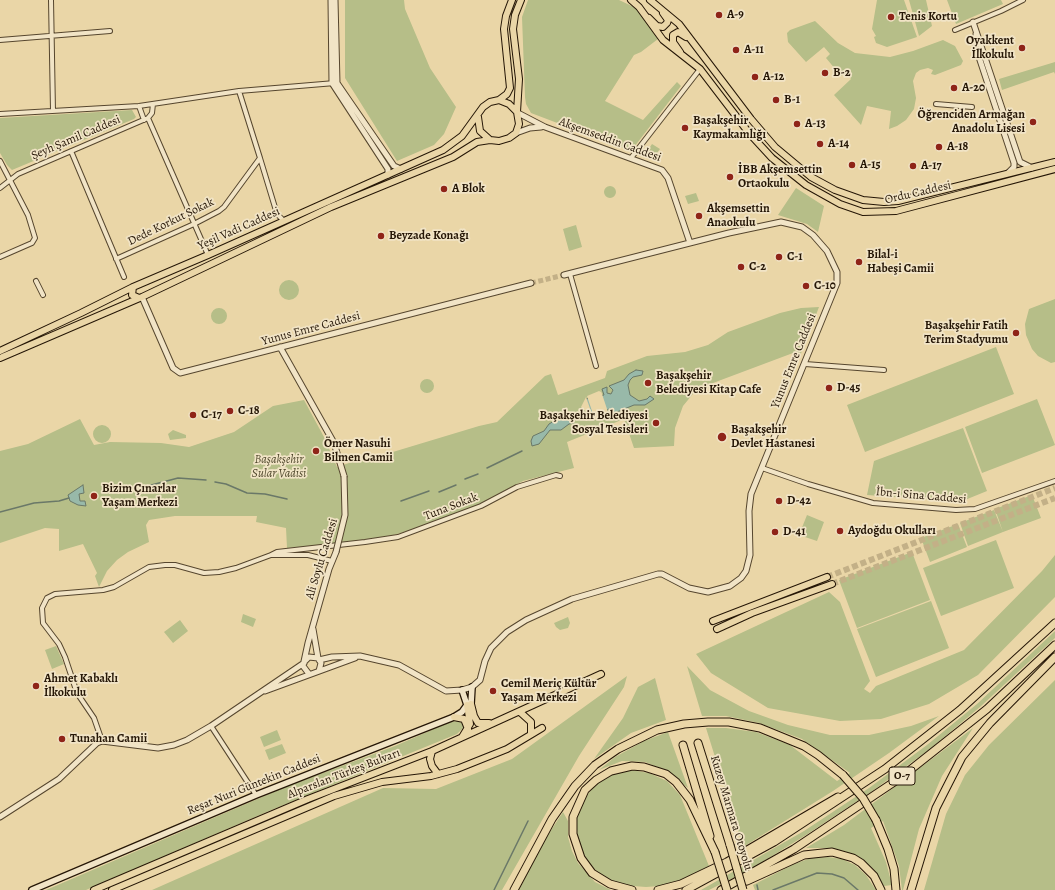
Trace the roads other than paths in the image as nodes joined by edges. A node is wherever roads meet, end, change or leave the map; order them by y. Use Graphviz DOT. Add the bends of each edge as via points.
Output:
graph roads {
  1 [pos="52,0"];
  2 [pos="331,0"];
  3 [pos="335,0"];
  4 [pos="512,0"];
  5 [pos="521,0"];
  6 [pos="631,0"];
  7 [pos="650,0"];
  8 [pos="1023,0"];
  9 [pos="657,5"];
  10 [pos="639,7"];
  11 [pos="973,22"];
  12 [pos="955,30"];
  13 [pos="110,31"];
  14 [pos="976,33"];
  15 [pos="52,35"];
  16 [pos="0,40"];
  17 [pos="697,48"];
  18 [pos="680,53"];
  19 [pos="700,69"];
  20 [pos="334,83"];
  21 [pos="239,91"];
  22 [pos="499,100"];
  23 [pos="153,104"];
  24 [pos="936,104"];
  25 [pos="139,106"];
  26 [pos="972,107"];
  27 [pos="53,111"];
  28 [pos="517,113"];
  29 [pos="0,114"];
  30 [pos="478,115"];
  31 [pos="146,119"];
  32 [pos="545,127"];
  33 [pos="516,133"];
  34 [pos="490,140"];
  35 [pos="71,151"];
  36 [pos="260,158"];
  37 [pos="631,158"];
  38 [pos="0,161"];
  39 [pos="1055,162"];
  40 [pos="1033,168"];
  41 [pos="401,169"];
  42 [pos="1055,169"];
  43 [pos="1006,174"];
  44 [pos="388,175"];
  45 [pos="11,180"];
  46 [pos="0,188"];
  47 [pos="277,214"];
  48 [pos="284,221"];
  49 [pos="194,224"];
  50 [pos="272,226"];
  51 [pos="690,243"];
  52 [pos="208,255"];
  53 [pos="0,257"];
  54 [pos="116,259"];
  55 [pos="570,274"];
  56 [pos="564,275"];
  57 [pos="124,277"];
  58 [pos="36,281"];
  59 [pos="531,283"];
  60 [pos="135,286"];
  61 [pos="43,295"];
  62 [pos="142,297"];
  63 [pos="280,347"];
  64 [pos="0,351"];
  65 [pos="0,358"];
  66 [pos="805,364"];
  67 [pos="596,366"];
  68 [pos="884,370"];
  69 [pos="762,468"];
  70 [pos="560,476"];
  71 [pos="1055,481"];
  72 [pos="270,555"];
  73 [pos="332,561"];
  74 [pos="827,577"];
  75 [pos="832,584"];
  76 [pos="713,621"];
  77 [pos="1055,623"];
  78 [pos="312,624"];
  79 [pos="717,629"];
  80 [pos="1055,646"];
  81 [pos="360,656"];
  82 [pos="1055,657"];
  83 [pos="318,660"];
  84 [pos="304,662"];
  85 [pos="319,671"];
  86 [pos="309,674"];
  87 [pos="601,674"];
  88 [pos="472,687"];
  89 [pos="462,690"];
  90 [pos="257,694"];
  91 [pos="469,704"];
  92 [pos="520,712"];
  93 [pos="454,717"];
  94 [pos="495,723"];
  95 [pos="211,726"];
  96 [pos="542,728"];
  97 [pos="468,729"];
  98 [pos="531,734"];
  99 [pos="462,738"];
  100 [pos="102,740"];
  101 [pos="698,743"];
  102 [pos="683,745"];
  103 [pos="432,751"];
  104 [pos="438,774"];
  105 [pos="862,785"];
  106 [pos="256,795"];
  107 [pos="0,817"];
  108 [pos="715,852"];
  109 [pos="733,884"];
  110 [pos="32,890"];
  111 [pos="94,890"];
  112 [pos="112,890"];
  113 [pos="514,890"];
  114 [pos="632,890"];
  115 [pos="658,890"];
  116 [pos="686,890"];
  117 [pos="721,890"];
  118 [pos="725,890"];
  119 [pos="743,890"];
  120 [pos="882,890"];
  121 [pos="896,890"];
  122 [pos="911,890"];
  1 -- 15 [label="street"];
  2 -- 20 [label="street"];
  3 -- 20 [label="street"];
  4 -- 22 [label="main road" via="504,29 510,88"];
  5 -- 28 [label="main road" via="513,29 519,85"];
  6 -- 10 [label="main road, Ordu Caddesi"];
  7 -- 9 [label="main road, Ordu Caddesi"];
  8 -- 11 [label="street"];
  9 -- 10 [label="main road" via="668,20 663,27 657,26"];
  9 -- 17 [label="main road, Ordu Caddesi" via="679,24"];
  10 -- 18 [label="main road, Ordu Caddesi" via="663,40"];
  11 -- 12 [label="street"];
  11 -- 14 [label="street"];
  13 -- 15 [label="street"];
  14 -- 40 [label="street" via="982,43 1020,162"];
  14 -- 43 [label="street" via="976,48 1014,163 1012,170"];
  15 -- 16 [label="street"];
  15 -- 27 [label="street"];
  17 -- 18 [label="main road" via="678,32 672,39"];
  17 -- 43 [label="main road, Ordu Caddesi" via="775,147 811,177 835,190 863,200 891,201 918,197"];
  18 -- 19 [label="main road, Ordu Caddesi"];
  19 -- 37 [label="street"];
  19 -- 42 [label="main road, Ordu Caddesi" via="749,133 772,158 821,195 853,209 874,213 896,212"];
  20 -- 21 [label="street"];
  20 -- 41 [label="street" via="394,166"];
  20 -- 44 [label="street" via="388,169"];
  21 -- 23 [label="street"];
  21 -- 36 [label="street"];
  22 -- 28 [label="main road" via="509,104"];
  22 -- 30 [label="main road, Yeşil Vadi Caddesi" via="486,105"];
  23 -- 25 [label="street"];
  23 -- 31 [label="street" via="152,113"];
  24 -- 26 [label="street"];
  25 -- 27 [label="street"];
  25 -- 31 [label="street"];
  27 -- 29 [label="street"];
  28 -- 32 [label="street, Akşemseddin Caddesi"];
  28 -- 33 [label="main road" via="519,124"];
  30 -- 34 [label="main road" via="480,131"];
  30 -- 41 [label="main road, Yeşil Vadi Caddesi" via="462,136 449,147"];
  31 -- 35 [label="street, Şeyh Şamil Caddesi"];
  31 -- 49 [label="street"];
  32 -- 33 [label="street, Akşemseddin Caddesi" via="530,128"];
  32 -- 37 [label="street, Akşemseddin Caddesi"];
  33 -- 34 [label="main road, Yeşil Vadi Caddesi" via="504,140"];
  34 -- 62 [label="main road, Yeşil Vadi Caddesi" via="477,142 453,157 331,207"];
  35 -- 45 [label="street, Şeyh Şamil Caddesi" via="18,174"];
  35 -- 54 [label="street"];
  36 -- 47 [label="street"];
  36 -- 49 [label="street, Dede Korkut Sokak" via="224,207"];
  37 -- 51 [label="street, Akşemseddin Caddesi" via="658,167 666,174"];
  38 -- 45 [label="street"];
  39 -- 40 [label="main road, Ordu Caddesi"];
  40 -- 43 [label="main road, Ordu Caddesi"];
  41 -- 44 [label="main road, Yeşil Vadi Caddesi"];
  44 -- 48 [label="main road, Yeşil Vadi Caddesi"];
  45 -- 46 [label="street, Şeyh Şamil Caddesi"];
  45 -- 53 [label="street" via="28,215 35,238 32,243"];
  47 -- 48 [label="street"];
  47 -- 50 [label="street"];
  48 -- 50 [label="main road, Yeşil Vadi Caddesi"];
  49 -- 52 [label="street"];
  49 -- 54 [label="street, Dede Korkut Sokak"];
  50 -- 52 [label="main road, Yeşil Vadi Caddesi"];
  51 -- 55 [label="street, Yunus Emre Caddesi"];
  51 -- 66 [label="street, Yunus Emre Caddesi" via="781,222 802,227 820,242 833,261 837,278"];
  52 -- 60 [label="main road, Yeşil Vadi Caddesi"];
  54 -- 57 [label="street"];
  55 -- 56 [label="street, Yunus Emre Caddesi"];
  55 -- 67 [label="street"];
  58 -- 61 [label="street"];
  59 -- 63 [label="street, Yunus Emre Caddesi"];
  60 -- 62 [label="main road" via="145,288"];
  60 -- 62 [label="main road" via="132,295"];
  60 -- 64 [label="main road, Yeşil Vadi Caddesi"];
  62 -- 63 [label="street, Yunus Emre Caddesi" via="177,372"];
  62 -- 65 [label="main road, Yeşil Vadi Caddesi"];
  63 -- 73 [label="street, Ali Soylu Caddesi, bridge" via="334,443 344,476 345,515"];
  66 -- 68 [label="street"];
  66 -- 69 [label="street, Yunus Emre Caddesi"];
  69 -- 71 [label="street, İbn-i Sina Caddesi" via="873,502 956,510 975,509"];
  69 -- 88 [label="street, Yunus Emre Caddesi" via="751,494 749,564 736,582 717,591 700,592 658,574 572,599 526,620 507,632 491,648 480,680"];
  70 -- 72 [label="street, Tuna Sokak" via="517,487 481,506 398,537 289,550"];
  72 -- 73 [label="street" via="308,555"];
  72 -- 100 [label="street" via="219,572 204,573 175,565 149,567 114,587 55,594 48,598 42,608 43,623 66,657 77,693 94,718"];
  73 -- 78 [label="street, Ali Soylu Caddesi"];
  74 -- 76 [label="main road"];
  75 -- 79 [label="main road" via="752,613"];
  77 -- 105 [label="highway, O-7" via="960,710"];
  78 -- 83 [label="street, Ali Soylu Caddesi"];
  78 -- 84 [label="street, Ali Soylu Caddesi"];
  80 -- 109 [label="highway, O-7" via="986,709 900,778 827,828"];
  81 -- 83 [label="street"];
  81 -- 85 [label="street"];
  81 -- 89 [label="street" via="399,665 446,691"];
  82 -- 122 [label="highway" via="990,723 962,757 933,815"];
  83 -- 84 [label="street" via="312,657"];
  83 -- 85 [label="street" via="321,666"];
  84 -- 86 [label="street" via="304,669"];
  84 -- 90 [label="street"];
  85 -- 86 [label="street"];
  86 -- 90 [label="street"];
  87 -- 92 [label="main road, Alparslan Türkeş Bulvarı"];
  88 -- 89 [label="street"];
  88 -- 91 [label="main road"];
  89 -- 91 [label="main road"];
  90 -- 95 [label="street"];
  91 -- 93 [label="main road, Reşat Nuri Güntekin Caddesi"];
  91 -- 94 [label="main road" via="478,722"];
  91 -- 97 [label="main road"];
  92 -- 94 [label="main road, Alparslan Türkeş Bulvarı"];
  92 -- 98 [label="main road" via="530,722"];
  93 -- 97 [label="main road" via="465,721"];
  93 -- 106 [label="main road, Reşat Nuri Güntekin Caddesi"];
  94 -- 99 [label="main road, Alparslan Türkeş Bulvarı"];
  95 -- 100 [label="street" via="187,740 166,747"];
  95 -- 106 [label="street"];
  96 -- 98 [label="main road, Alparslan Türkeş Bulvarı"];
  97 -- 99 [label="main road"];
  98 -- 104 [label="main road, Alparslan Türkeş Bulvarı" via="506,749 470,765"];
  99 -- 103 [label="main road, Alparslan Türkeş Bulvarı"];
  100 -- 107 [label="street" via="59,779"];
  101 -- 119 [label="highway, Kuzey Marmara Otoyolu, bridge"];
  102 -- 108 [label="highway"];
  103 -- 104 [label="main road" via="430,759"];
  103 -- 111 [label="main road, Alparslan Türkeş Bulvarı" via="308,799"];
  104 -- 112 [label="main road, Alparslan Türkeş Bulvarı" via="348,790"];
  105 -- 115 [label="highway" via="828,802 727,862 681,884"];
  105 -- 116 [label="highway, O-7" via="774,842"];
  106 -- 110 [label="main road, Reşat Nuri Güntekin Caddesi"];
  108 -- 114 [label="highway" via="690,800 666,774 632,766 611,771 585,790 574,813 572,834 585,866 610,884"];
  108 -- 118 [label="highway, bridge"];
  109 -- 117 [label="highway, O-7"];
  109 -- 118 [label="highway"];
  109 -- 120 [label="highway" via="748,881 804,855 832,852 853,858 861,864 874,876"];
  113 -- 121 [label="highway, bridge" via="566,796 584,776 618,749 657,730 684,724 729,722 760,728 804,746 843,775 863,798 876,820 891,858"];
}
